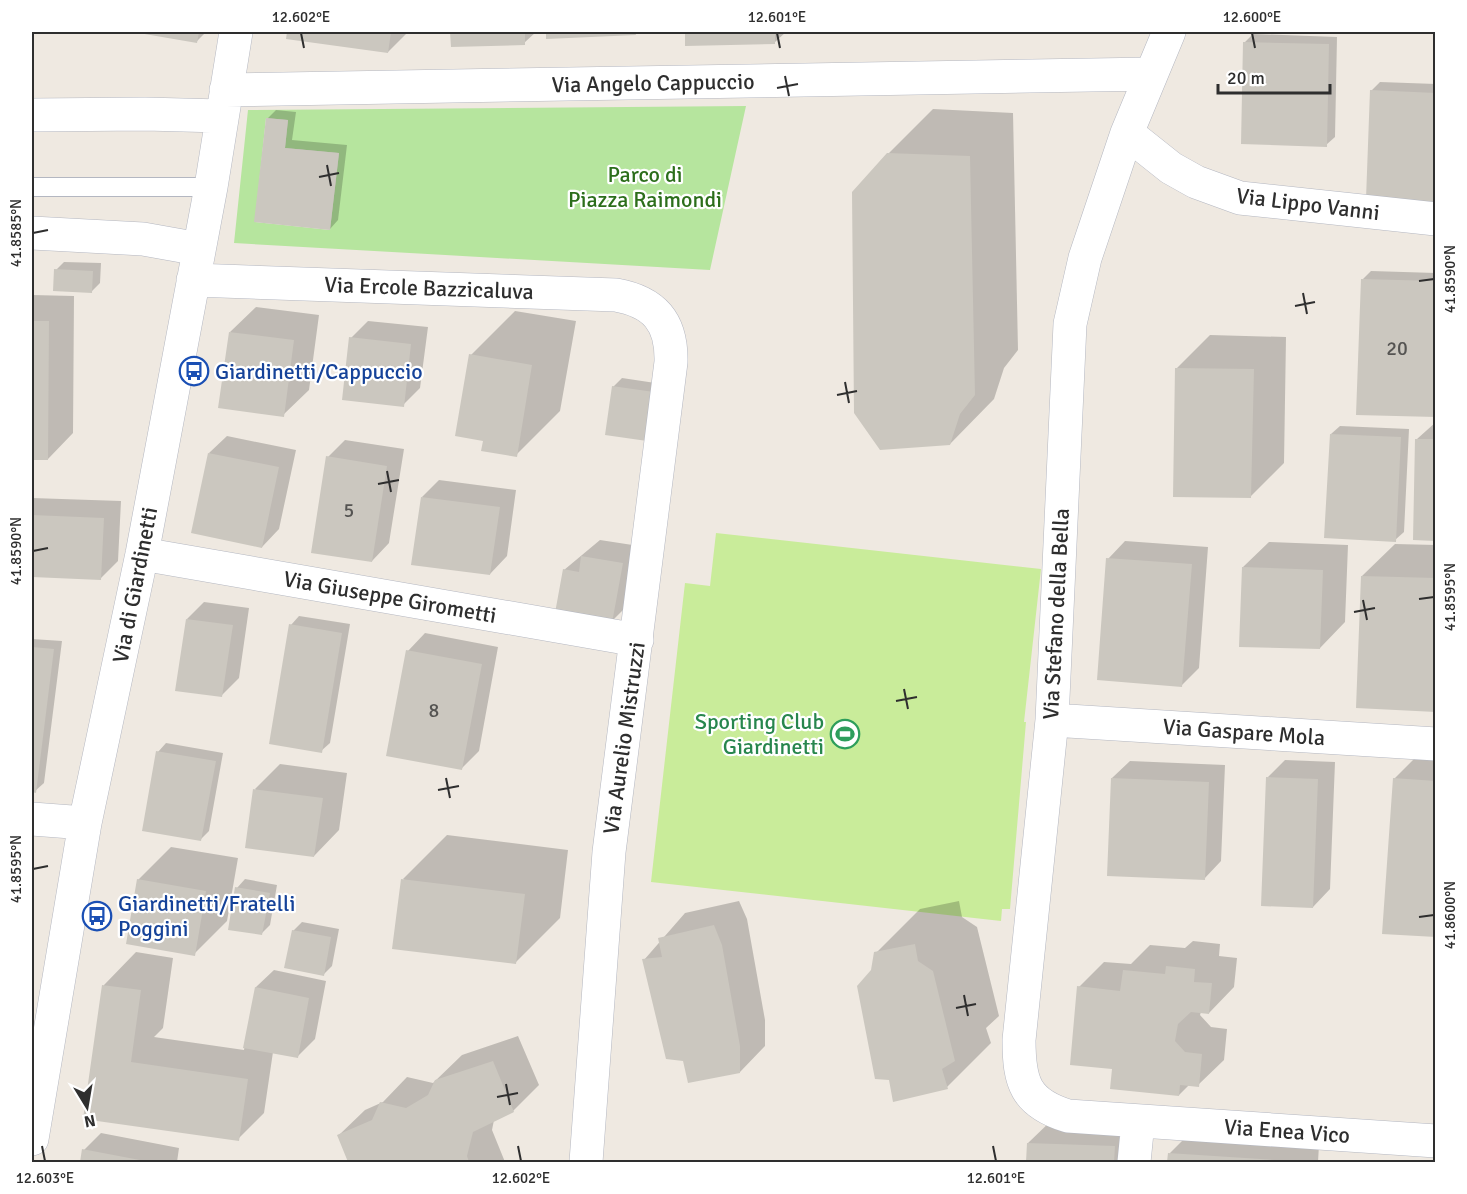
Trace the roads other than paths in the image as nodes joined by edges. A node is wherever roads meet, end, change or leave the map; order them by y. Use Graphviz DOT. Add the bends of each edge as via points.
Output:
graph roads {
  1 [pos="236,32"];
  2 [pos="1169,32"];
  3 [pos="1152,74"];
  4 [pos="224,103"];
  5 [pos="32,115"];
  6 [pos="1127,133"];
  7 [pos="32,188"];
  8 [pos="211,188"];
  9 [pos="1436,219"];
  10 [pos="32,233"];
  11 [pos="196,264"];
  12 [pos="660,317"];
  13 [pos="142,554"];
  14 [pos="637,640"];
  15 [pos="1052,720"];
  16 [pos="1436,744"];
  17 [pos="32,819"];
  18 [pos="85,823"];
  19 [pos="1138,1122"];
  20 [pos="32,1139"];
  21 [pos="1436,1142"];
  22 [pos="586,1162"];
  23 [pos="1134,1162"];
  1 -- 4 [label="street, Via di Giardinetti"];
  2 -- 3 [label="street, Via Stefano della Bella"];
  3 -- 4 [label="street, Via Angelo Cappuccio"];
  3 -- 6 [label="street, Via Stefano della Bella"];
  4 -- 5 [label="street, Via Angelo Cappuccio"];
  4 -- 8 [label="street, Via di Giardinetti"];
  6 -- 9 [label="street, Via Lippo Vanni" via="1171,168 1240,198"];
  6 -- 15 [label="street, Via Stefano della Bella" via="1086,258 1070,324"];
  7 -- 8 [label="lane"];
  8 -- 11 [label="street, Via di Giardinetti"];
  10 -- 11 [label="street, Via Ercole Bazzicaluva" via="143,239"];
  11 -- 12 [label="street, Via Ercole Bazzicaluva" via="616,295 640,301"];
  11 -- 13 [label="street, Via di Giardinetti"];
  12 -- 14 [label="street, Via Aurelio Mistruzzi" via="670,339 671,362"];
  13 -- 14 [label="street, Via Giuseppe Girometti"];
  13 -- 18 [label="street, Via di Giardinetti"];
  14 -- 22 [label="street, Via Aurelio Mistruzzi" via="606,873"];
  15 -- 16 [label="street, Via Gaspare Mola"];
  15 -- 19 [label="street, Via Stefano della Bella" via="1019,1040 1022,1074 1031,1097 1047,1109 1068,1116"];
  17 -- 18 [label="street"];
  18 -- 20 [label="street, Via di Giardinetti"];
  19 -- 21 [label="street, Via Enea Vico"];
  19 -- 23 [label="street"];
}
